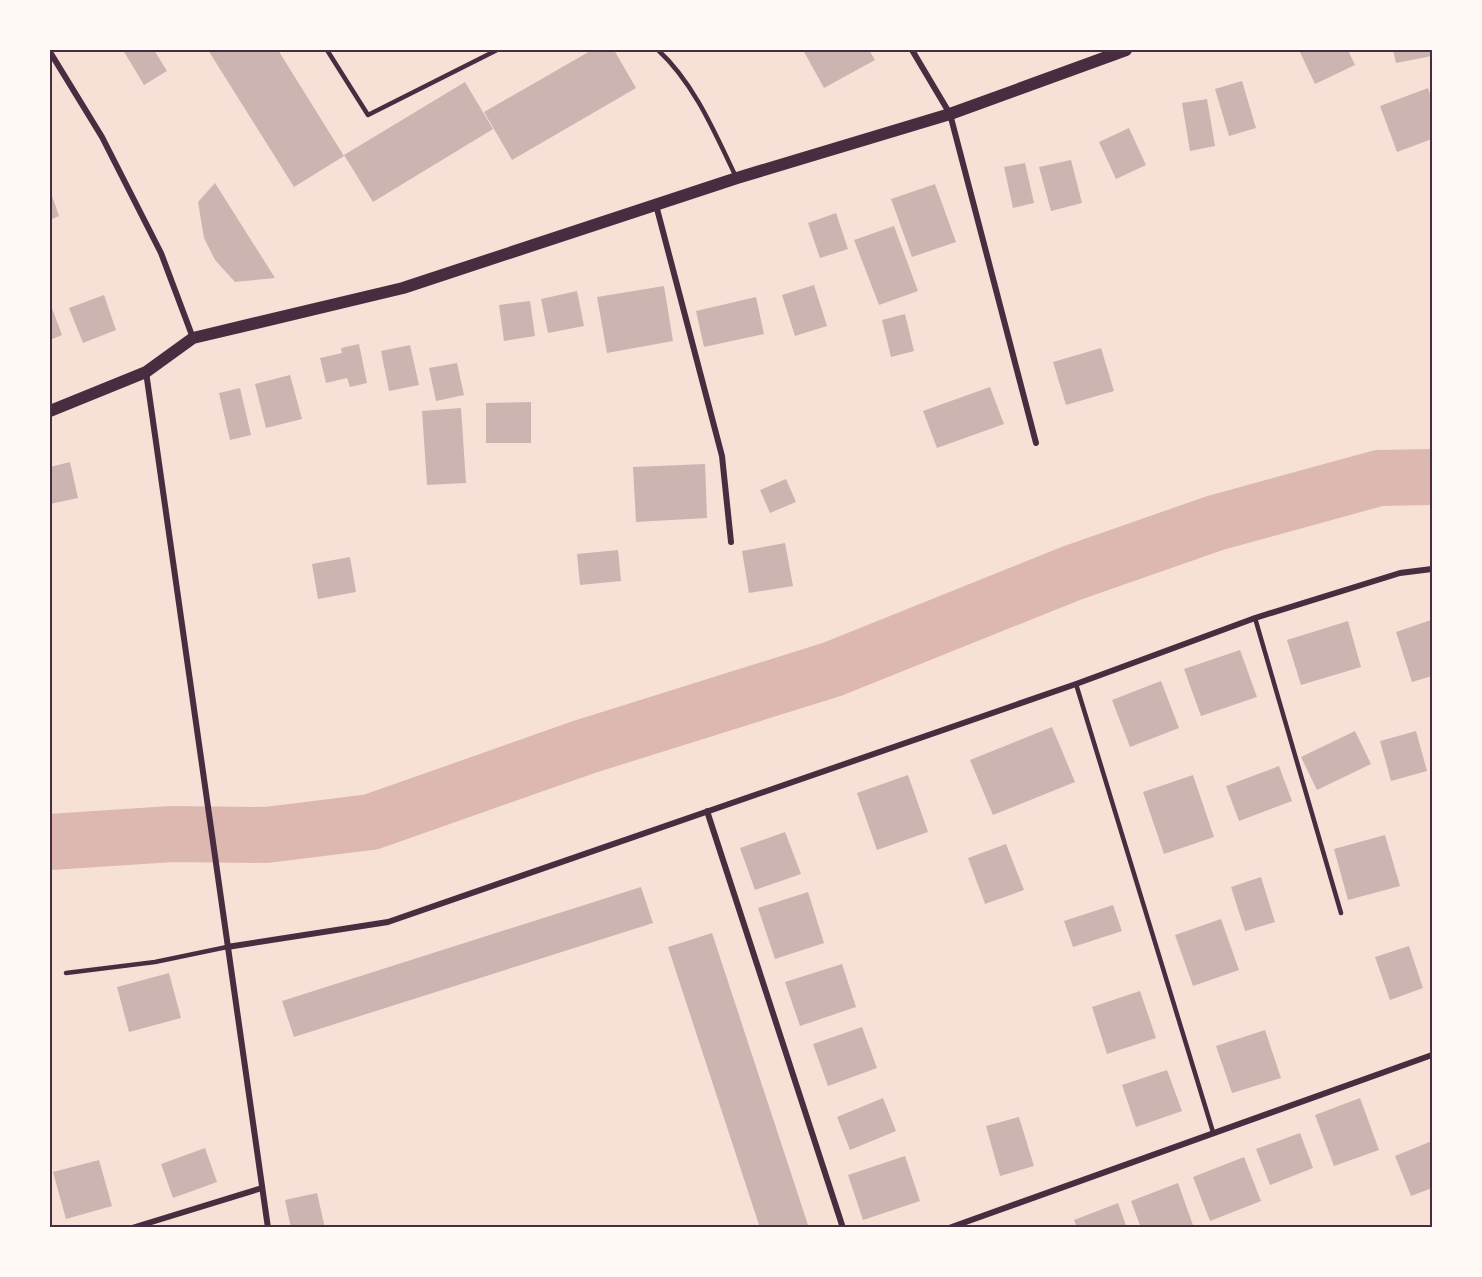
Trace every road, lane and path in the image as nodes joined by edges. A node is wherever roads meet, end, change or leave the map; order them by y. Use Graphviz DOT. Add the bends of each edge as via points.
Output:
graph roads {
  1 [pos="327,50"];
  2 [pos="496,50"];
  3 [pos="658,50"];
  4 [pos="912,50"];
  5 [pos="1126,50"];
  6 [pos="50,52"];
  7 [pos="950,114"];
  8 [pos="737,178"];
  9 [pos="657,204"];
  10 [pos="193,338"];
  11 [pos="146,372"];
  12 [pos="50,411"];
  13 [pos="1036,443"];
  14 [pos="731,542"];
  15 [pos="1432,569"];
  16 [pos="1255,618"];
  17 [pos="1076,684"];
  18 [pos="707,811"];
  19 [pos="1341,913"];
  20 [pos="227,947"];
  21 [pos="66,973"];
  22 [pos="1432,1055"];
  23 [pos="1213,1132"];
  24 [pos="262,1188"];
  25 [pos="132,1227"];
  26 [pos="268,1227"];
  27 [pos="843,1227"];
  28 [pos="950,1227"];
  1 -- 2 [label="lane" via="368,115"];
  3 -- 8 [label="lane" via="688,87"];
  4 -- 7 [label="street"];
  5 -- 7 [label="main road"];
  6 -- 10 [label="street" via="102,137 156,243"];
  7 -- 8 [label="main road"];
  7 -- 13 [label="street"];
  8 -- 9 [label="main road"];
  9 -- 10 [label="main road" via="404,288"];
  9 -- 14 [label="street" via="722,456"];
  10 -- 11 [label="main road"];
  11 -- 12 [label="main road"];
  11 -- 20 [label="street"];
  15 -- 16 [label="street" via="1400,573"];
  16 -- 17 [label="street"];
  16 -- 19 [label="lane"];
  17 -- 18 [label="street"];
  17 -- 23 [label="lane"];
  18 -- 20 [label="street" via="388,922"];
  18 -- 27 [label="street"];
  20 -- 21 [label="lane" via="155,962"];
  20 -- 24 [label="street"];
  22 -- 23 [label="street"];
  23 -- 28 [label="street"];
  24 -- 25 [label="street"];
  24 -- 26 [label="street"];
}
